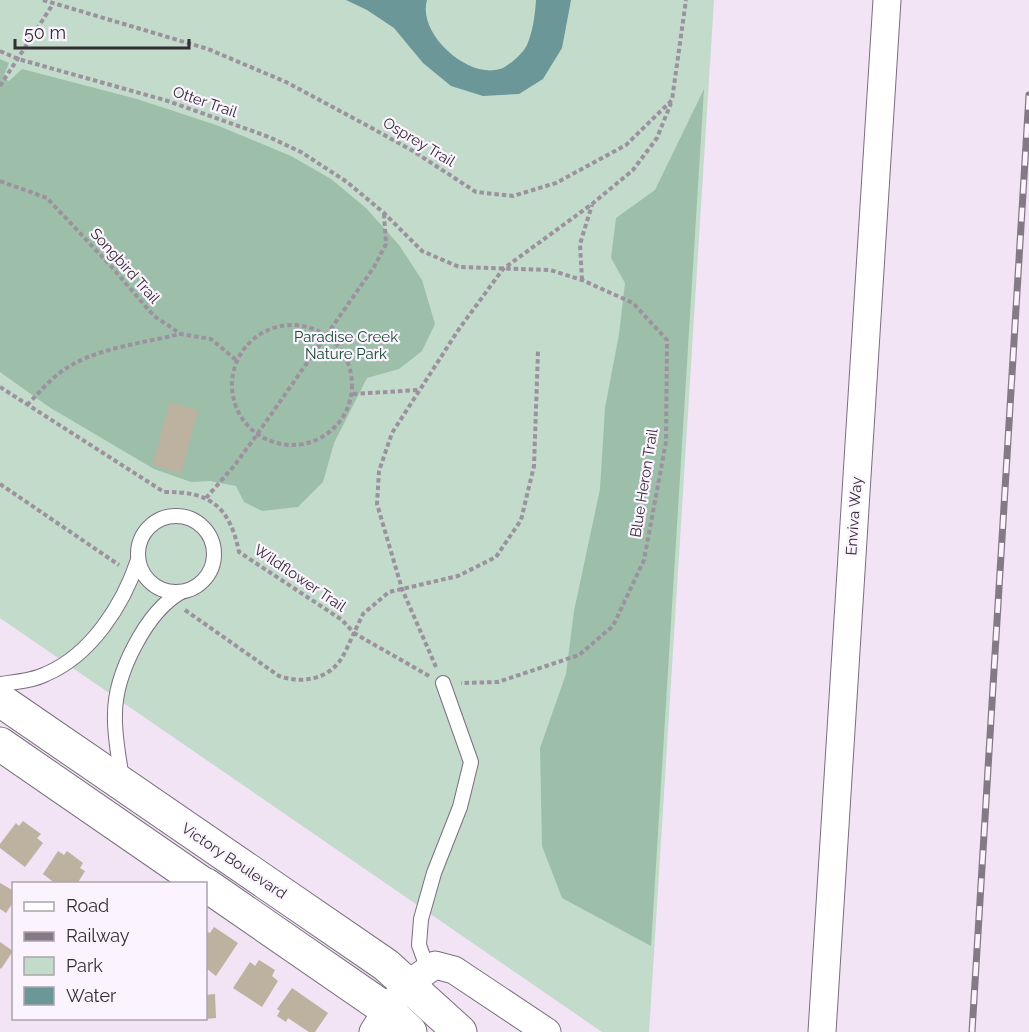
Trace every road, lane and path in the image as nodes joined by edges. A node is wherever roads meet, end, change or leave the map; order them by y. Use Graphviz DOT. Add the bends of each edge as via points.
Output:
graph roads {
  1 [pos="43,0"];
  2 [pos="686,0"];
  3 [pos="887,0"];
  4 [pos="53,4"];
  5 [pos="0,51"];
  6 [pos="18,59"];
  7 [pos="0,86"];
  8 [pos="672,100"];
  9 [pos="0,181"];
  10 [pos="592,204"];
  11 [pos="384,213"];
  12 [pos="503,269"];
  13 [pos="582,280"];
  14 [pos="181,334"];
  15 [pos="327,336"];
  16 [pos="538,351"];
  17 [pos="236,360"];
  18 [pos="0,387"];
  19 [pos="420,390"];
  20 [pos="353,394"];
  21 [pos="27,405"];
  22 [pos="256,436"];
  23 [pos="0,484"];
  24 [pos="207,498"];
  25 [pos="138,560"];
  26 [pos="133,574"];
  27 [pos="402,589"];
  28 [pos="175,595"];
  29 [pos="354,633"];
  30 [pos="443,683"];
  31 [pos="0,684"];
  32 [pos="0,700"];
  33 [pos="0,744"];
  34 [pos="122,784"];
  35 [pos="201,882"];
  36 [pos="207,886"];
  37 [pos="418,977"];
  38 [pos="380,1021"];
  39 [pos="410,1032"];
  40 [pos="460,1032"];
  41 [pos="547,1032"];
  42 [pos="822,1032"];
  1 -- 4 [label="path, Osprey Trail"];
  2 -- 8 [label="path"];
  3 -- 42 [label="street, Enviva Way"];
  4 -- 6 [label="path"];
  4 -- 8 [label="path, Osprey Trail" via="208,49 276,78 413,151 476,192 513,196 556,183 626,145"];
  5 -- 6 [label="path, Otter Trail"];
  6 -- 7 [label="path"];
  6 -- 11 [label="path, Otter Trail" via="168,101 269,137 347,182"];
  8 -- 10 [label="path" via="657,138 633,170"];
  9 -- 14 [label="path, Songbird Trail" via="47,198 154,316"];
  10 -- 12 [label="path"];
  10 -- 13 [label="path" via="580,244"];
  11 -- 12 [label="path, Otter Trail" via="422,251 459,267"];
  11 -- 15 [label="path" via="386,244"];
  12 -- 13 [label="path, Blue Heron Trail" via="550,270"];
  12 -- 19 [label="path"];
  13 -- 30 [label="path, Blue Heron Trail" via="633,303 667,340 666,442 644,560 613,626 579,655 498,682"];
  14 -- 17 [label="path, Songbird Trail" via="211,339"];
  14 -- 21 [label="path" via="78,361 57,375"];
  15 -- 17 [label="path" via="305,326 281,325 259,334"];
  15 -- 20 [label="path" via="343,353"];
  15 -- 22 [label="path"];
  16 -- 27 [label="path" via="534,466 522,520 496,556 458,576"];
  17 -- 22 [label="path" via="231,396 240,418"];
  18 -- 21 [label="path"];
  19 -- 20 [label="path"];
  19 -- 27 [label="path" via="392,433 379,471 377,504"];
  20 -- 22 [label="path" via="341,421 324,437 302,446 278,445"];
  21 -- 24 [label="path" via="164,492 186,492"];
  22 -- 24 [label="path"];
  23 -- 26 [label="path"];
  24 -- 29 [label="path, Wildflower Trail" via="224,512 235,531 240,552 342,620"];
  25 -- 26 [label="lane"];
  25 -- 28 [label="lane" via="142,574 153,585"];
  25 -- 28 [label="lane" via="143,534 156,521 185,516 198,523 214,548 213,563 207,577"];
  26 -- 31 [label="lane" via="104,626 80,650 46,674"];
  27 -- 29 [label="path" via="389,592 363,614"];
  27 -- 30 [label="path"];
  28 -- 29 [label="path" via="279,675 294,681 321,677 338,664"];
  28 -- 34 [label="lane" via="145,630 128,659 116,693 114,716"];
  29 -- 30 [label="path"];
  30 -- 37 [label="lane" via="471,762 460,807 421,919"];
  32 -- 34 [label="main road, Victory Boulevard"];
  33 -- 35 [label="main road"];
  34 -- 37 [label="main road, Victory Boulevard" via="386,965"];
  36 -- 38 [label="main road"];
  37 -- 38 [label="street"];
  37 -- 40 [label="main road, Victory Boulevard"];
  37 -- 41 [label="street" via="435,965 454,970"];
  38 -- 39 [label="main road"];
}
